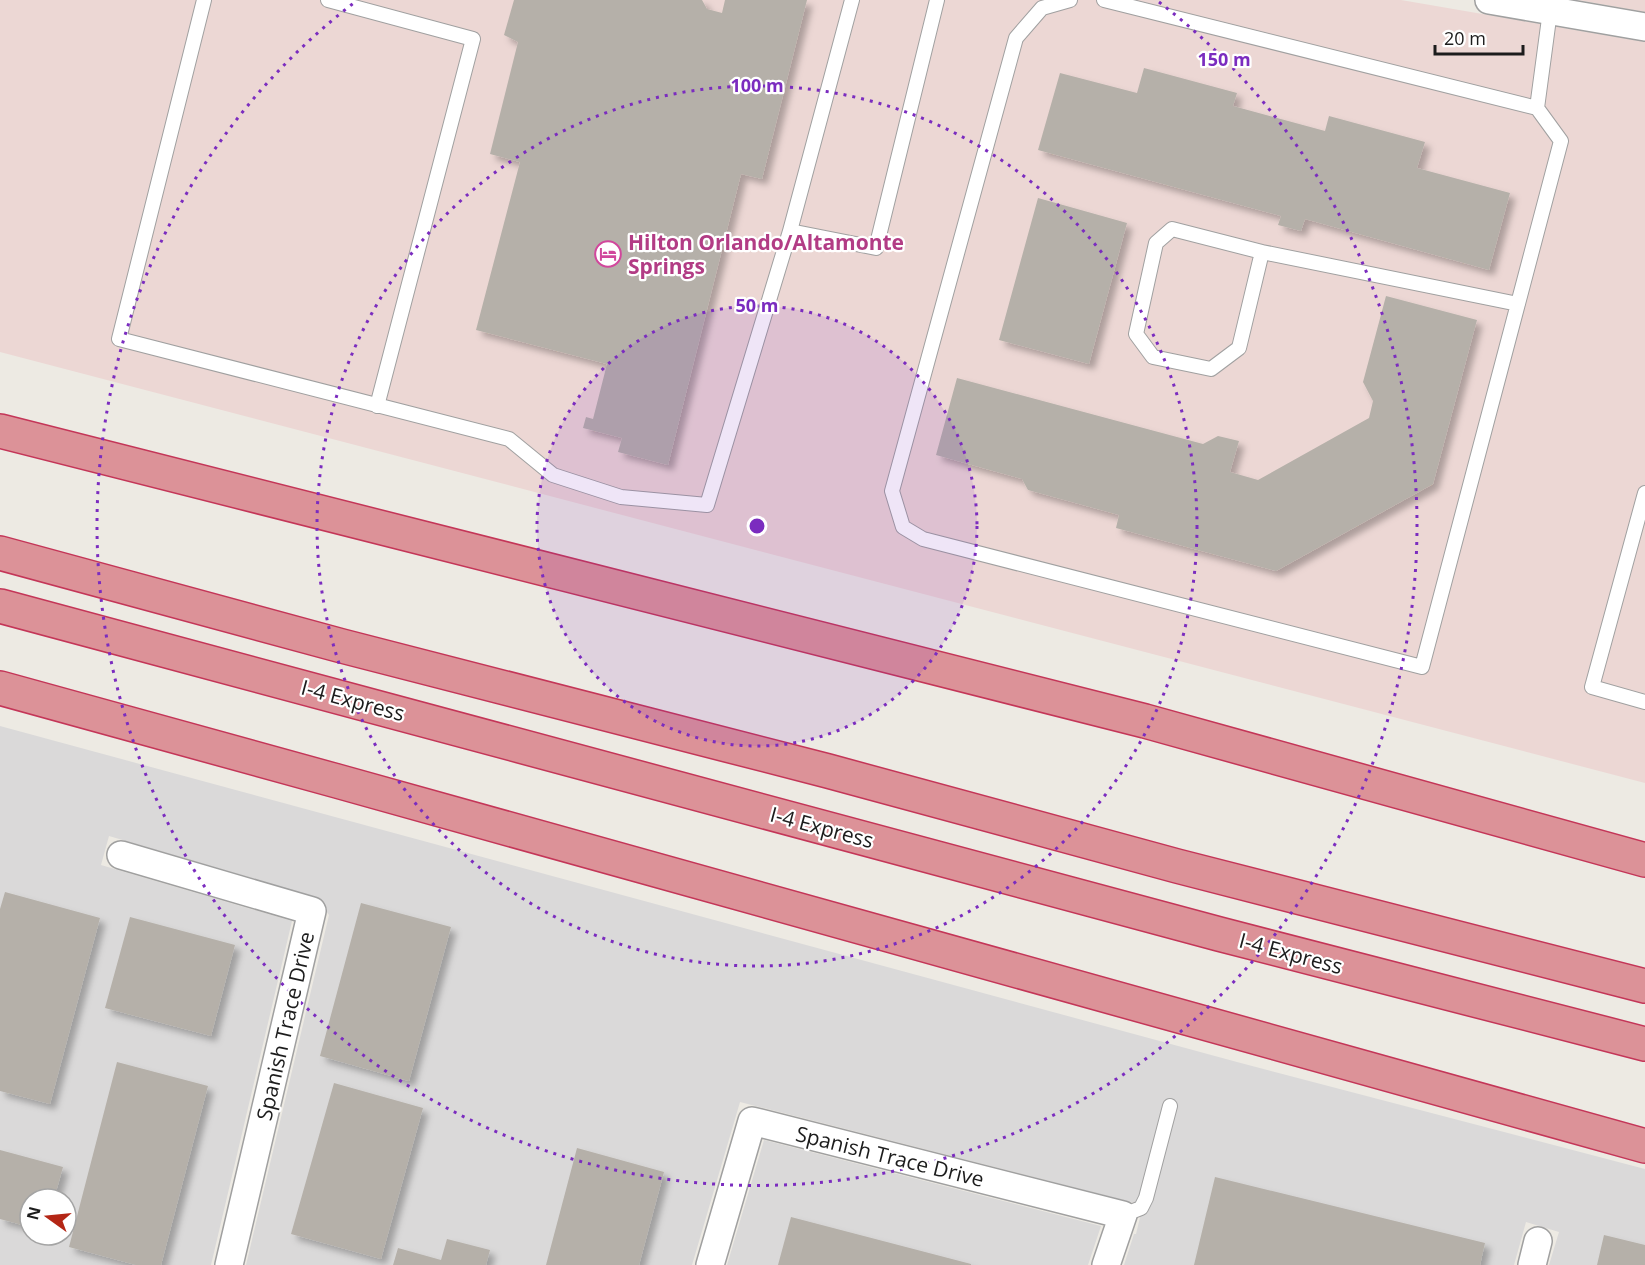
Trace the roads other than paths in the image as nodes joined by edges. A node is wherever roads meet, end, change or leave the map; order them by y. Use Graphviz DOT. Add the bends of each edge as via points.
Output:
graph roads {
  1 [pos="204,0"];
  2 [pos="328,0"];
  3 [pos="852,0"];
  4 [pos="937,0"];
  5 [pos="1070,0"];
  6 [pos="1104,0"];
  7 [pos="1489,0"];
  8 [pos="1550,10"];
  9 [pos="1645,27"];
  10 [pos="1537,108"];
  11 [pos="790,231"];
  12 [pos="1262,252"];
  13 [pos="1518,304"];
  14 [pos="377,406"];
  15 [pos="0,431"];
  16 [pos="1645,493"];
  17 [pos="0,553"];
  18 [pos="0,606"];
  19 [pos="0,688"];
  20 [pos="1645,702"];
  21 [pos="121,855"];
  22 [pos="1645,860"];
  23 [pos="1645,986"];
  24 [pos="1645,1044"];
  25 [pos="1170,1106"];
  26 [pos="1645,1146"];
  27 [pos="1123,1215"];
  28 [pos="229,1265"];
  29 [pos="710,1265"];
  30 [pos="1106,1265"];
  1 -- 14 [label="lane" via="119,339"];
  2 -- 14 [label="lane" via="473,39"];
  3 -- 11 [label="lane"];
  4 -- 11 [label="lane" via="876,248"];
  5 -- 13 [label="lane" via="1042,8 1016,38 892,491 903,527 923,539 1422,667"];
  6 -- 10 [label="lane"];
  7 -- 8 [label="street"];
  8 -- 9 [label="street"];
  8 -- 10 [label="lane"];
  10 -- 13 [label="lane" via="1561,141"];
  11 -- 14 [label="lane" via="707,505 621,497 553,475 509,439"];
  12 -- 12 [label="lane" via="1239,348 1211,369 1153,357 1136,334 1156,243 1172,229"];
  12 -- 13 [label="lane"];
  15 -- 22 [label="highway" via="1145,721"];
  16 -- 20 [label="lane" via="1592,687"];
  17 -- 23 [label="highway" via="1177,866"];
  18 -- 24 [label="highway, I-4 Express" via="1207,931"];
  19 -- 26 [label="highway"];
  21 -- 28 [label="street, Spanish Trace Drive" via="312,911"];
  25 -- 27 [label="lane" via="1146,1198 1141,1208"];
  27 -- 29 [label="street, Spanish Trace Drive" via="752,1121"];
  27 -- 30 [label="street"];
}
